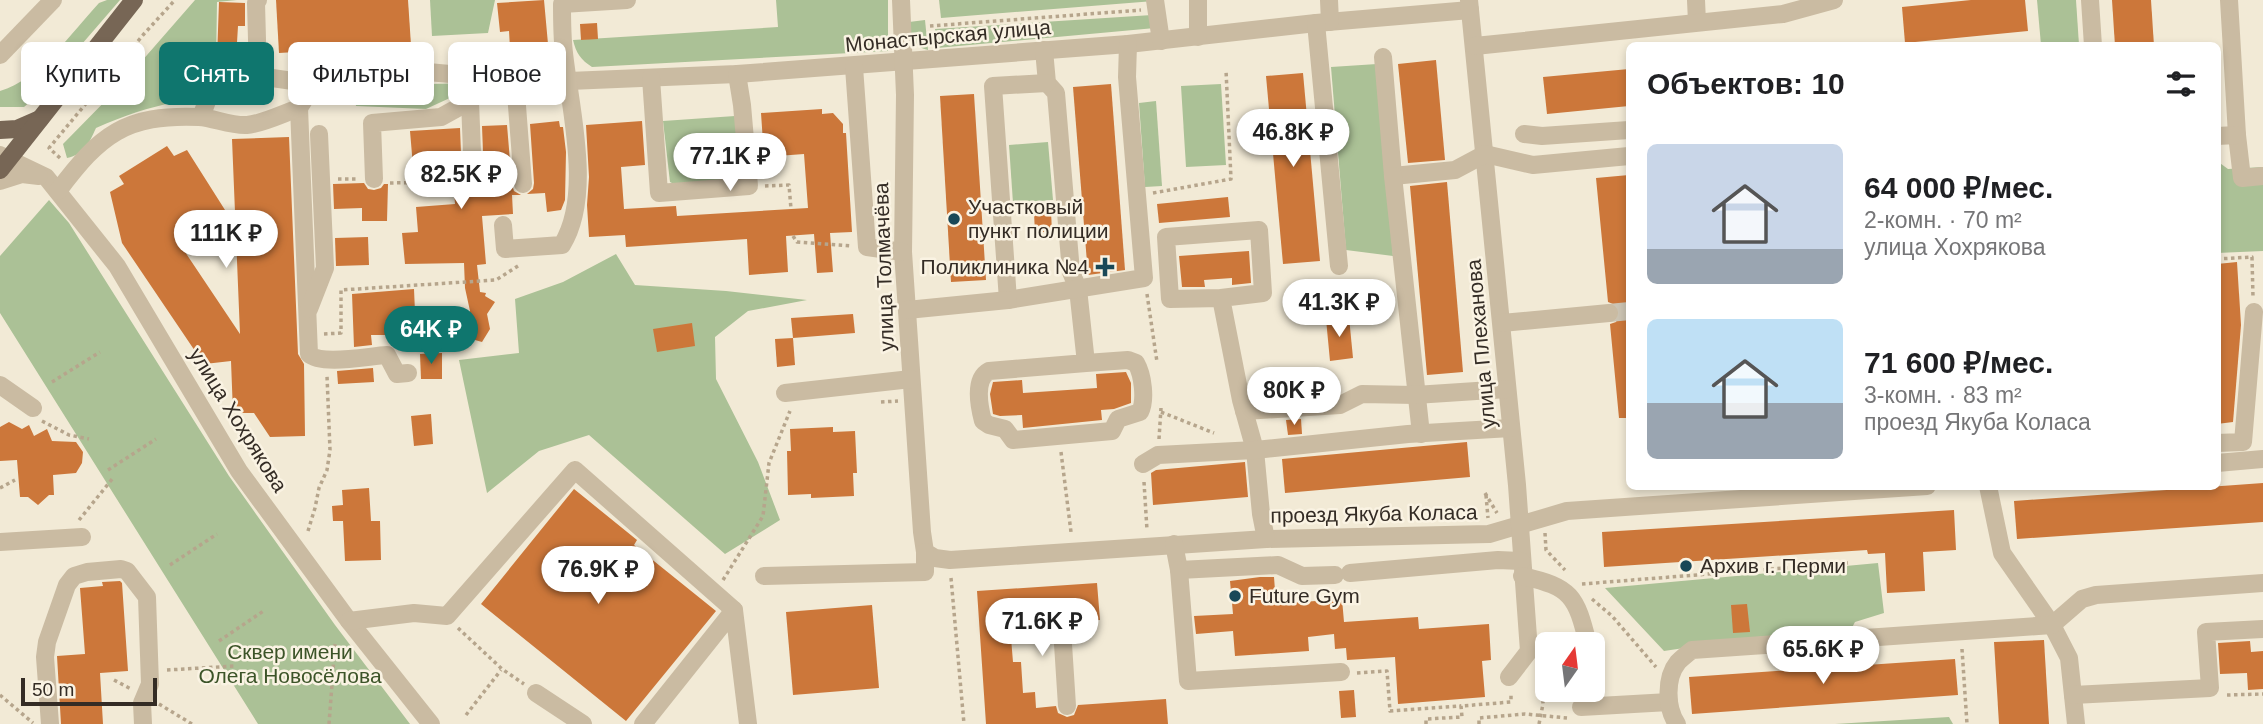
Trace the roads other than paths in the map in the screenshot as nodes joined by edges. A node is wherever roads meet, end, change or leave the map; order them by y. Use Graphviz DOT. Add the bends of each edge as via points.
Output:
graph roads {
  1 [pos="53,0"];
  2 [pos="134,0"];
  3 [pos="258,0"];
  4 [pos="626,0"];
  5 [pos="901,0"];
  6 [pos="1198,0"];
  7 [pos="1329,0"];
  8 [pos="1696,0"];
  9 [pos="1834,0"];
  10 [pos="2090,0"];
  11 [pos="2229,0"];
  12 [pos="1156,4"];
  13 [pos="1470,5"];
  14 [pos="1323,22"];
  15 [pos="1698,22"];
  16 [pos="1198,37"];
  17 [pos="1161,41"];
  18 [pos="2093,42"];
  19 [pos="1128,44"];
  20 [pos="1475,46"];
  21 [pos="1044,50"];
  22 [pos="0,55"];
  23 [pos="1383,57"];
  24 [pos="903,62"];
  25 [pos="854,67"];
  26 [pos="737,74"];
  27 [pos="651,78"];
  28 [pos="288,80"];
  29 [pos="566,81"];
  30 [pos="569,81"];
  31 [pos="1047,83"];
  32 [pos="206,105"];
  33 [pos="301,105"];
  34 [pos="463,105"];
  35 [pos="470,105"];
  36 [pos="517,105"];
  37 [pos="299,108"];
  38 [pos="43,117"];
  39 [pos="201,117"];
  40 [pos="0,130"];
  41 [pos="1626,131"];
  42 [pos="319,134"];
  43 [pos="1524,134"];
  44 [pos="2237,135"];
  45 [pos="2221,136"];
  46 [pos="1485,154"];
  47 [pos="1626,156"];
  48 [pos="3,161"];
  49 [pos="1393,176"];
  50 [pos="2263,176"];
  51 [pos="46,177"];
  52 [pos="473,178"];
  53 [pos="374,179"];
  54 [pos="0,181"];
  55 [pos="523,184"];
  56 [pos="58,191"];
  57 [pos="503,225"];
  58 [pos="1140,232"];
  59 [pos="1166,237"];
  60 [pos="903,252"];
  61 [pos="1339,267"];
  62 [pos="1078,289"];
  63 [pos="1221,298"];
  64 [pos="1008,300"];
  65 [pos="907,310"];
  66 [pos="307,312"];
  67 [pos="2254,312"];
  68 [pos="1609,313"];
  69 [pos="1502,323"];
  70 [pos="1086,363"];
  71 [pos="408,373"];
  72 [pos="911,379"];
  73 [pos="0,385"];
  74 [pos="1507,389"];
  75 [pos="1415,395"];
  76 [pos="788,401"];
  77 [pos="33,408"];
  78 [pos="1244,411"];
  79 [pos="1511,428"];
  80 [pos="1420,434"];
  81 [pos="2221,443"];
  82 [pos="1255,450"];
  83 [pos="2263,459"];
  84 [pos="2221,463"];
  85 [pos="1143,464"];
  86 [pos="1869,490"];
  87 [pos="1989,490"];
  88 [pos="1505,530"];
  89 [pos="79,531"];
  90 [pos="1266,539"];
  91 [pos="0,542"];
  92 [pos="1174,544"];
  93 [pos="925,552"];
  94 [pos="1522,568"];
  95 [pos="1179,570"];
  96 [pos="764,576"];
  97 [pos="2263,583"];
  98 [pos="734,610"];
  99 [pos="349,621"];
  100 [pos="2052,625"];
  101 [pos="2263,629"];
  102 [pos="1585,632"];
  103 [pos="1063,645"];
  104 [pos="1349,672"];
  105 [pos="1509,677"];
  106 [pos="536,693"];
  107 [pos="2073,695"];
  108 [pos="1670,702"];
  109 [pos="1578,713"];
  110 [pos="1067,715"];
  111 [pos="50,724"];
  112 [pos="144,724"];
  113 [pos="431,724"];
  114 [pos="583,724"];
  115 [pos="643,724"];
  116 [pos="748,724"];
  117 [pos="1677,724"];
  118 [pos="2076,724"];
  1 -- 22 [label="street"];
  2 -- 38 [label="main road"];
  3 -- 28 [label="street" via="258,76"];
  4 -- 30 [label="street" via="562,4"];
  5 -- 24 [label="street, улица Толмачёва"];
  6 -- 16 [label="street"];
  7 -- 14 [label="street"];
  8 -- 15 [label="street"];
  9 -- 15 [label="street" via="1783,14"];
  10 -- 18 [label="street"];
  11 -- 44 [label="street"];
  12 -- 17 [label="street"];
  13 -- 14 [label="street, Монастырская улица"];
  13 -- 20 [label="street, улица Плеханова"];
  14 -- 16 [label="street, Монастырская улица"];
  14 -- 61 [label="street"];
  15 -- 20 [label="street"];
  16 -- 17 [label="street, Монастырская улица"];
  17 -- 19 [label="street, Монастырская улица"];
  19 -- 21 [label="street, Монастырская улица"];
  19 -- 58 [label="street"];
  20 -- 46 [label="street, улица Плеханова"];
  21 -- 24 [label="street, Монастырская улица"];
  21 -- 31 [label="street"];
  23 -- 49 [label="street"];
  24 -- 25 [label="street, Монастырская улица"];
  24 -- 60 [label="street, улица Толмачёва"];
  25 -- 26 [label="street, Монастырская улица"];
  25 -- 60 [label="street" via="867,247"];
  26 -- 27 [label="street, Монастырская улица"];
  26 -- 27 [label="street" via="749,186 659,193"];
  27 -- 30 [label="street, Монастырская улица"];
  29 -- 30 [label="street, Монастырская улица"];
  30 -- 57 [label="street" via="578,195 570,232 562,245 505,249"];
  31 -- 62 [label="street" via="1056,93 1070,272"];
  31 -- 64 [label="street" via="993,86"];
  32 -- 39 [label="street"];
  33 -- 37 [label="street"];
  34 -- 53 [label="street" via="441,117 372,123"];
  35 -- 52 [label="street"];
  36 -- 55 [label="street"];
  37 -- 39 [label="street" via="247,125"];
  37 -- 66 [label="street"];
  38 -- 40 [label="main road" via="17,129"];
  38 -- 48 [label="main road"];
  39 -- 56 [label="street" via="152,118 110,134"];
  41 -- 43 [label="street"];
  42 -- 66 [label="street" via="326,268"];
  44 -- 45 [label="street"];
  44 -- 50 [label="street" via="2242,178"];
  46 -- 47 [label="street" via="1533,165"];
  46 -- 49 [label="street" via="1455,170"];
  46 -- 69 [label="street, улица Плеханова"];
  48 -- 51 [label="street, улица Хохрякова"];
  49 -- 75 [label="street"];
  51 -- 54 [label="street" via="22,174"];
  51 -- 56 [label="street, улица Хохрякова"];
  56 -- 99 [label="street, улица Хохрякова" via="117,266 239,471"];
  58 -- 59 [label="street" via="1165,231"];
  58 -- 62 [label="street" via="1144,278"];
  59 -- 63 [label="street" via="1170,299"];
  59 -- 63 [label="street" via="1259,230 1264,293"];
  60 -- 65 [label="street, улица Толмачёва"];
  62 -- 64 [label="street"];
  62 -- 70 [label="street"];
  63 -- 78 [label="street"];
  64 -- 65 [label="street"];
  65 -- 72 [label="street, улица Толмачёва"];
  66 -- 71 [label="street" via="313,358 387,355 397,374"];
  67 -- 81 [label="street" via="2243,442"];
  68 -- 69 [label="street"];
  69 -- 74 [label="street, улица Плеханова"];
  70 -- 70 [label="street" via="1136,363 1143,405 1140,412 1118,419 1112,431 1013,440 1005,429 983,421 979,381 989,371"];
  72 -- 76 [label="street"];
  72 -- 93 [label="street, улица Толмачёва"];
  73 -- 77 [label="street"];
  74 -- 75 [label="street"];
  74 -- 79 [label="street, улица Плеханова"];
  75 -- 78 [label="street" via="1362,394 1340,405"];
  75 -- 80 [label="street"];
  78 -- 82 [label="street"];
  79 -- 80 [label="street"];
  79 -- 88 [label="street, улица Плеханова"];
  80 -- 82 [label="street"];
  82 -- 85 [label="street" via="1158,455"];
  82 -- 90 [label="street"];
  83 -- 84 [label="street"];
  86 -- 88 [label="street, проезд Якуба Коласа" via="1567,511"];
  87 -- 100 [label="street" via="2002,553"];
  88 -- 90 [label="street, проезд Якуба Коласа"];
  88 -- 94 [label="street, улица Плеханова"];
  89 -- 91 [label="street"];
  90 -- 92 [label="street, проезд Якуба Коласа"];
  92 -- 93 [label="street, проезд Якуба Коласа" via="950,560"];
  92 -- 95 [label="street"];
  93 -- 96 [label="street" via="925,572"];
  94 -- 95 [label="street" via="1302,576 1278,565"];
  94 -- 102 [label="street" via="1570,587"];
  94 -- 105 [label="street, улица Плеханова" via="1529,651"];
  95 -- 104 [label="street" via="1188,681"];
  97 -- 100 [label="street" via="2096,595 2082,599"];
  98 -- 99 [label="street" via="575,470 447,617 414,613"];
  98 -- 115 [label="street"];
  98 -- 116 [label="street"];
  99 -- 113 [label="street, улица Хохрякова"];
  100 -- 107 [label="street" via="2069,658"];
  100 -- 108 [label="street" via="1692,650 1677,663 1669,682"];
  101 -- 107 [label="street" via="2206,632 2210,688"];
  103 -- 110 [label="street"];
  106 -- 114 [label="street"];
  107 -- 118 [label="street"];
  108 -- 109 [label="street"];
  108 -- 117 [label="street"];
  111 -- 112 [label="street" via="45,657 67,585 74,576 87,572 121,569 147,597 150,684 142,704"];
}
